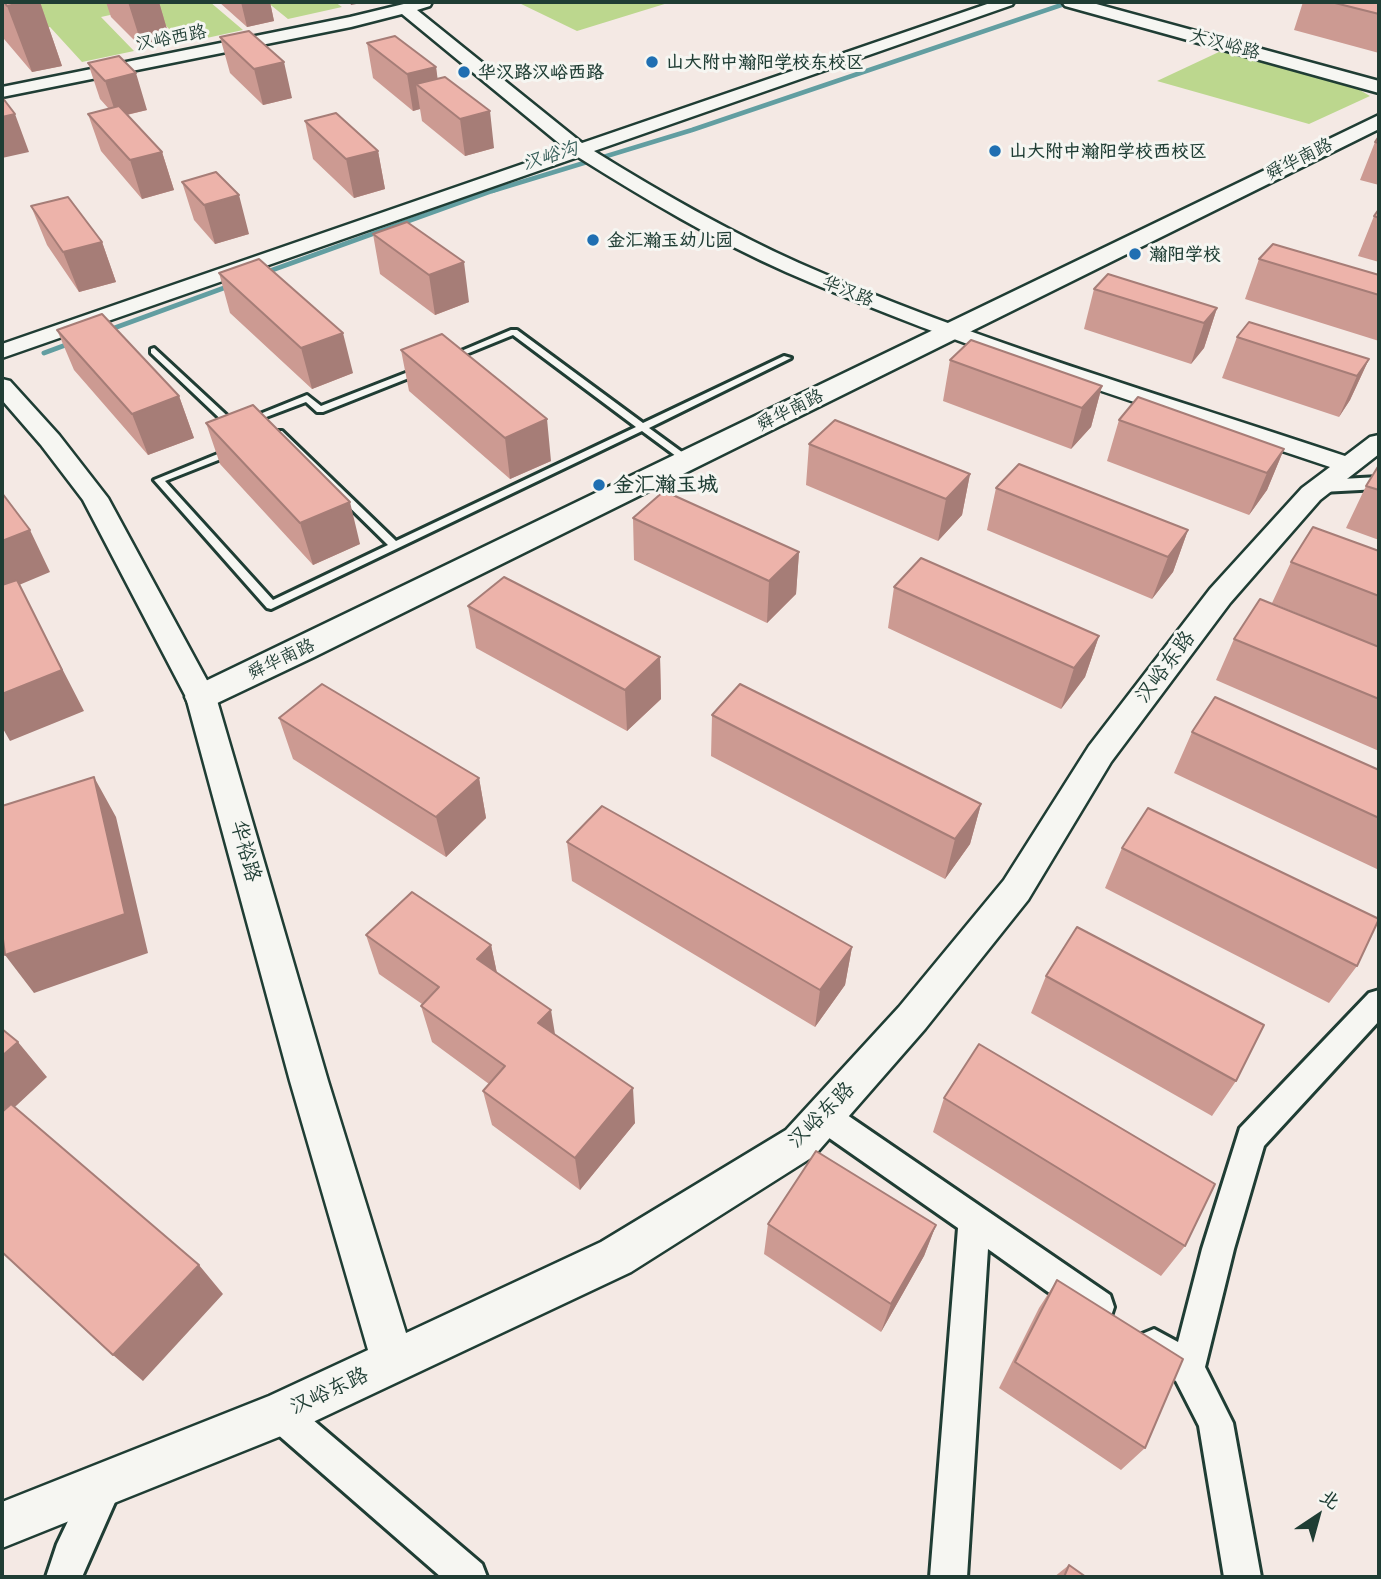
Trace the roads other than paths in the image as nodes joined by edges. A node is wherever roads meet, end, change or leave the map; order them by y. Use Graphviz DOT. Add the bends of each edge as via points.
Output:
graph roads {
  1 [pos="428,2"];
  2 [pos="1007,2"];
  3 [pos="1073,2"];
  4 [pos="1116,2"];
  5 [pos="405,8"];
  6 [pos="1379,75"];
  7 [pos="1379,87"];
  8 [pos="2,92"];
  9 [pos="1379,121"];
  10 [pos="589,156"];
  11 [pos="952,332"];
  12 [pos="2,351"];
  13 [pos="154,351"];
  14 [pos="787,358"];
  15 [pos="2,386"];
  16 [pos="643,427"];
  17 [pos="268,437"];
  18 [pos="1379,442"];
  19 [pos="244,447"];
  20 [pos="687,460"];
  21 [pos="1334,475"];
  22 [pos="1379,483"];
  23 [pos="395,546"];
  24 [pos="201,697"];
  25 [pos="1379,1002"];
  26 [pos="823,1116"];
  27 [pos="974,1221"];
  28 [pos="393,1362"];
  29 [pos="1188,1369"];
  30 [pos="280,1414"];
  31 [pos="106,1484"];
  32 [pos="2,1525"];
  33 [pos="64,1577"];
  34 [pos="469,1577"];
  35 [pos="949,1577"];
  36 [pos="1242,1577"];
  1 -- 5 [label="street, 汉峪西路"];
  2 -- 10 [label="street"];
  3 -- 7 [label="main road, 大汉峪路"];
  4 -- 6 [label="main road, 大汉峪路"];
  5 -- 8 [label="street, 汉峪西路"];
  5 -- 10 [label="street, 华汉路"];
  9 -- 11 [label="main road, 舜华南路"];
  10 -- 11 [label="street, 华汉路" via="664,203 792,267"];
  10 -- 12 [label="street"];
  11 -- 20 [label="main road, 舜华南路"];
  11 -- 21 [label="street, 华汉路"];
  13 -- 16 [label="lane" via="231,427 307,397 320,410 514,332"];
  14 -- 16 [label="lane"];
  15 -- 24 [label="street, 华裕路" via="95,498"];
  16 -- 20 [label="lane"];
  16 -- 23 [label="lane"];
  17 -- 23 [label="lane" via="280,432"];
  18 -- 21 [label="street, 汉峪东路"];
  19 -- 23 [label="lane" via="159,480 271,605"];
  20 -- 24 [label="main road, 舜华南路"];
  21 -- 22 [label="street"];
  21 -- 26 [label="street, 汉峪东路" via="1220,596 1100,754 1016,890 912,1018"];
  24 -- 28 [label="street, 华裕路"];
  25 -- 29 [label="street" via="1251,1138"];
  26 -- 27 [label="street"];
  26 -- 28 [label="street, 汉峪东路" via="800,1143 616,1257"];
  27 -- 29 [label="street"];
  27 -- 35 [label="street"];
  28 -- 30 [label="street, 汉峪东路"];
  29 -- 36 [label="street" via="1216,1423"];
  30 -- 31 [label="street, 汉峪东路"];
  30 -- 34 [label="street"];
  31 -- 32 [label="street, 汉峪东路"];
  31 -- 33 [label="street"];
}
